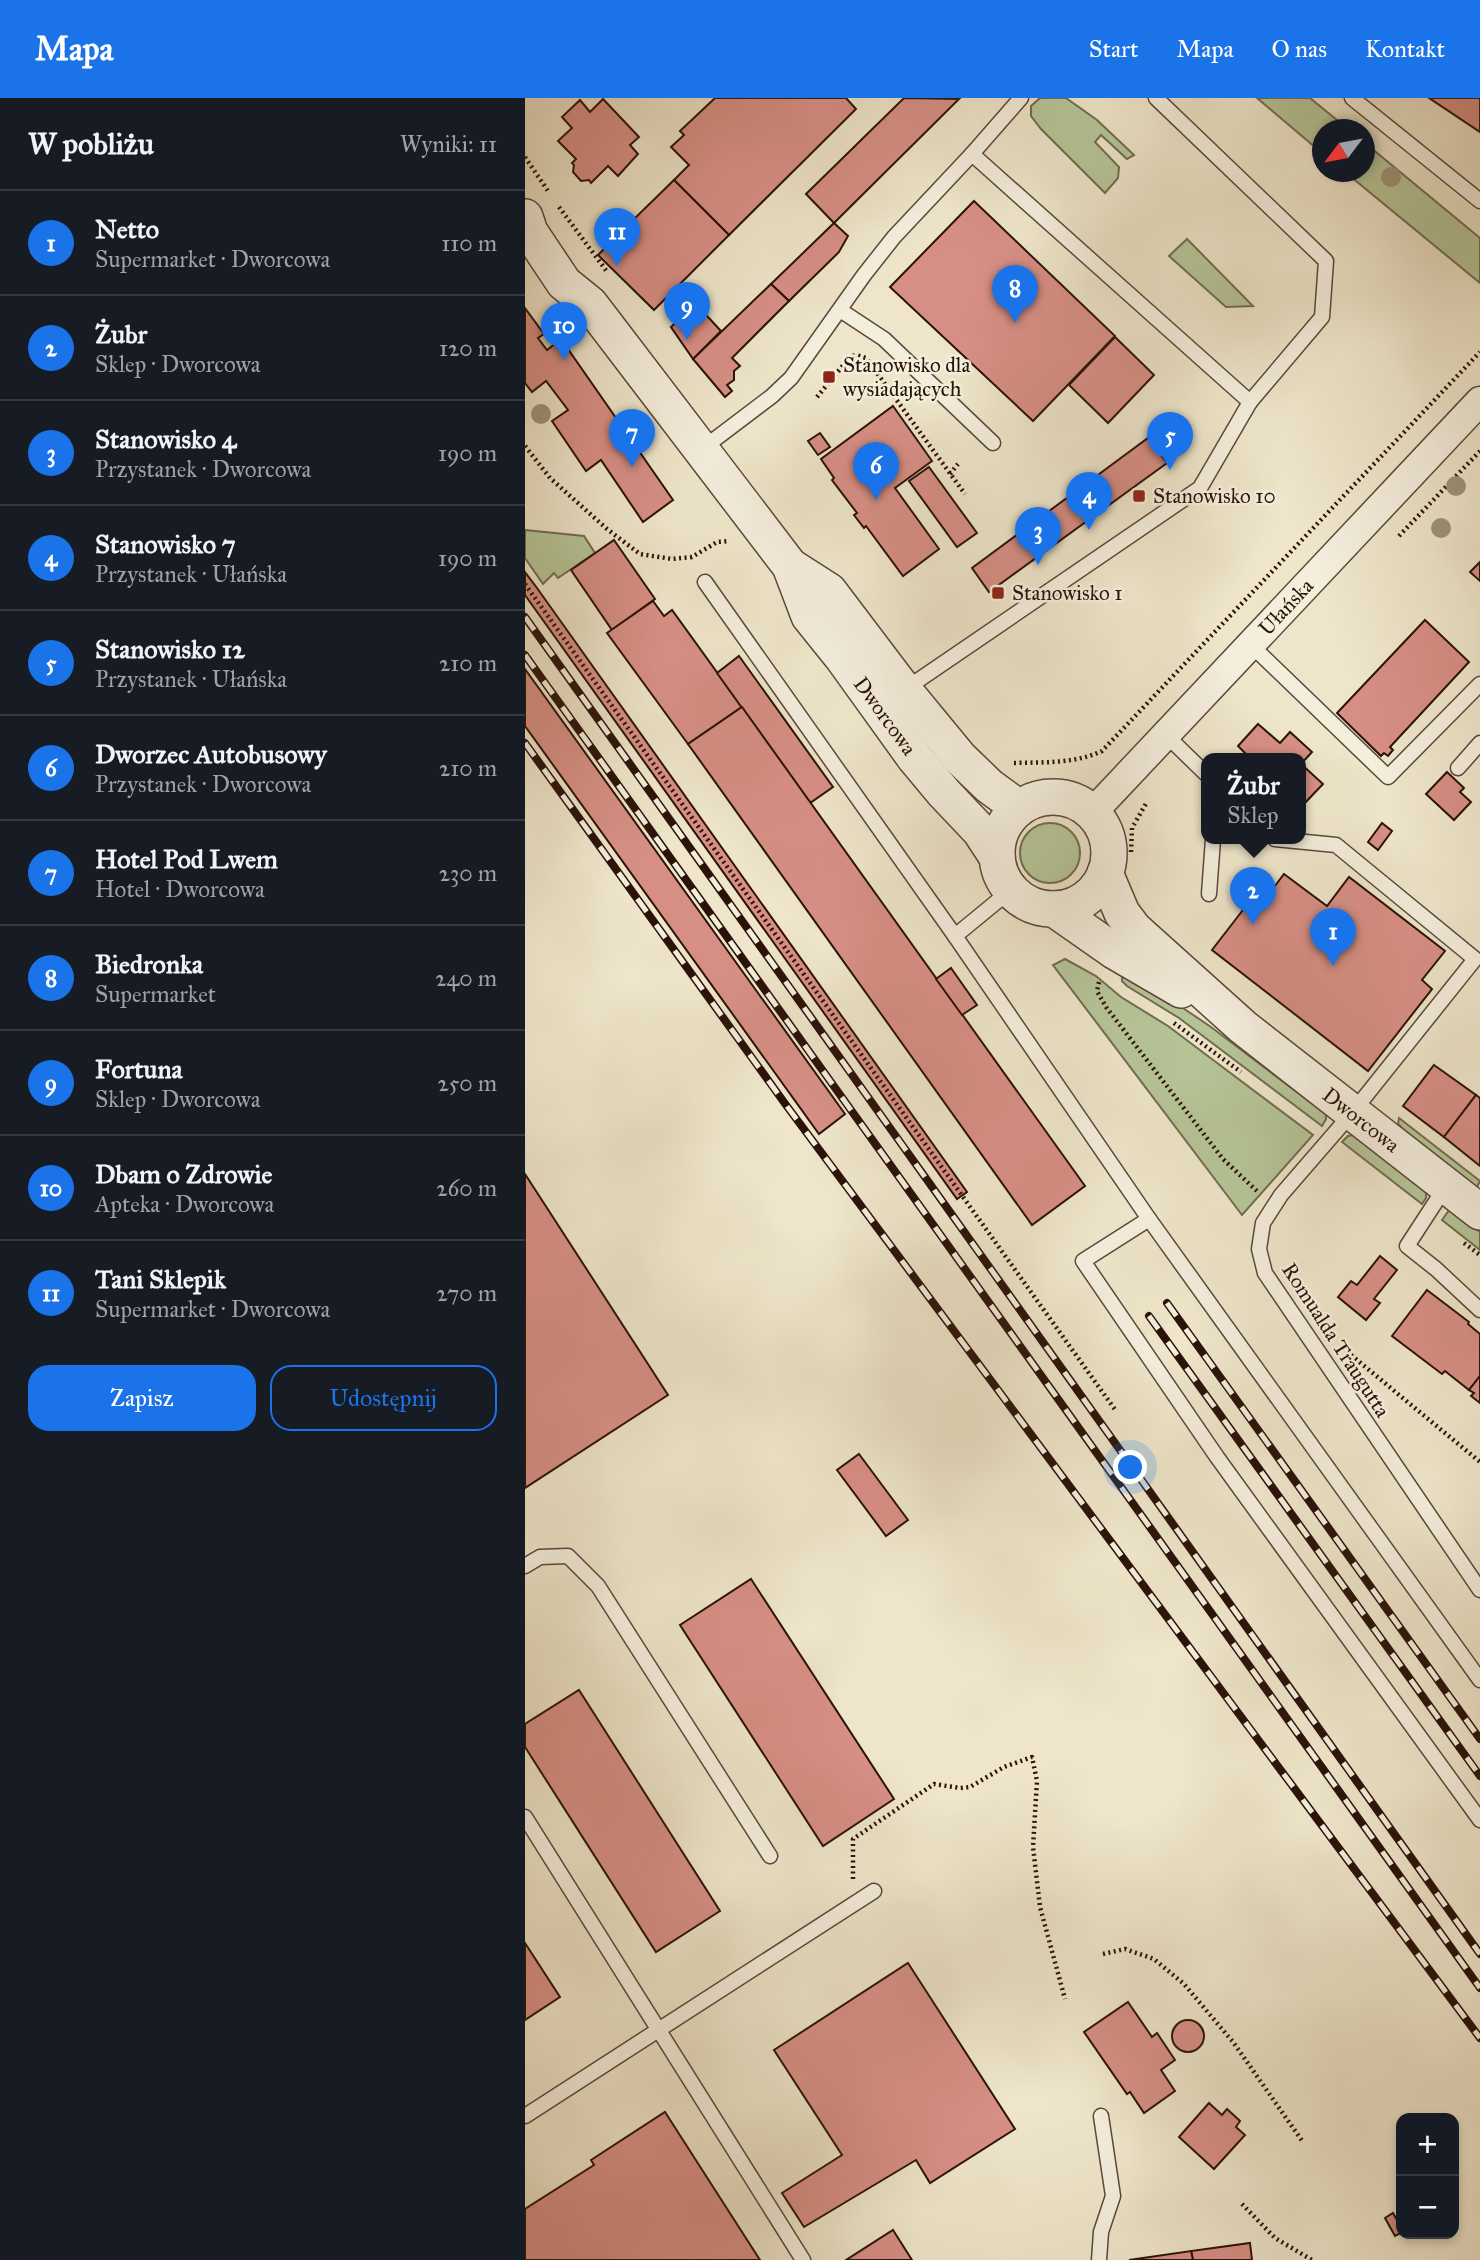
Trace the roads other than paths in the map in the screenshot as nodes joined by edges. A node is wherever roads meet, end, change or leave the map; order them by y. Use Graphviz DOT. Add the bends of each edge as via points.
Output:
graph roads {
  1 [pos="1021,98"];
  2 [pos="1156,98"];
  3 [pos="1352,98"];
  4 [pos="972,154"];
  5 [pos="1480,201"];
  6 [pos="525,209"];
  7 [pos="525,217"];
  8 [pos="590,304"];
  9 [pos="840,310"];
  10 [pos="1480,401"];
  11 [pos="1249,402"];
  12 [pos="993,443"];
  13 [pos="701,449"];
  14 [pos="790,566"];
  15 [pos="705,582"];
  16 [pos="1251,645"];
  17 [pos="1480,684"];
  18 [pos="904,691"];
  19 [pos="1166,735"];
  20 [pos="1480,743"];
  21 [pos="1458,768"];
  22 [pos="1201,769"];
  23 [pos="1019,808"];
  24 [pos="1092,813"];
  25 [pos="1306,842"];
  26 [pos="1213,844"];
  27 [pos="997,857"];
  28 [pos="1105,873"];
  29 [pos="1011,890"];
  30 [pos="1209,894"];
  31 [pos="1054,909"];
  32 [pos="955,936"];
  33 [pos="1477,961"];
  34 [pos="1243,1027"];
  35 [pos="1352,1113"];
  36 [pos="1446,1186"];
  37 [pos="1480,1212"];
  38 [pos="1149,1219"];
  39 [pos="1480,1310"];
  40 [pos="525,1566"];
  41 [pos="1480,1590"];
  42 [pos="1480,1680"];
  43 [pos="525,1817"];
  44 [pos="1480,1819"];
  45 [pos="770,1856"];
  46 [pos="874,1891"];
  47 [pos="659,2030"];
  48 [pos="525,2116"];
  49 [pos="1101,2116"];
  50 [pos="803,2260"];
  51 [pos="1099,2260"];
  1 -- 4 [label="lane"];
  2 -- 11 [label="lane" via="1326,261 1322,317"];
  3 -- 5 [label="lane"];
  4 -- 9 [label="lane" via="894,237"];
  4 -- 11 [label="lane"];
  6 -- 8 [label="street, Dworcowa" via="546,220 585,275"];
  7 -- 8 [label="street, Dworcowa" via="564,283"];
  8 -- 13 [label="street, Dworcowa"];
  9 -- 12 [label="lane" via="884,339"];
  9 -- 13 [label="lane" via="791,378"];
  10 -- 16 [label="street, Ułańska"];
  11 -- 18 [label="lane" via="1199,488"];
  13 -- 14 [label="street, Dworcowa"];
  14 -- 18 [label="street, Dworcowa" via="829,591"];
  14 -- 27 [label="street, Dworcowa" via="809,616 914,757 980,831"];
  15 -- 32 [label="lane"];
  16 -- 17 [label="lane" via="1388,777"];
  16 -- 19 [label="street, Ułańska"];
  18 -- 23 [label="street, Dworcowa" via="960,758"];
  19 -- 22 [label="lane"];
  19 -- 24 [label="street, Ułańska"];
  20 -- 21 [label="lane"];
  23 -- 24 [label="street" via="1056,797"];
  23 -- 27 [label="street" via="999,838"];
  24 -- 28 [label="street" via="1106,835"];
  25 -- 33 [label="lane" via="1336,845"];
  26 -- 30 [label="lane"];
  27 -- 29 [label="street"];
  28 -- 31 [label="street" via="1085,899"];
  28 -- 34 [label="street, Dworcowa" via="1134,929"];
  29 -- 31 [label="street" via="1023,901"];
  29 -- 32 [label="lane"];
  31 -- 34 [label="street, Dworcowa" via="1114,951"];
  32 -- 38 [label="lane"];
  33 -- 35 [label="lane, Romualda Traugutta"];
  34 -- 35 [label="street, Dworcowa"];
  35 -- 36 [label="street, Dworcowa"];
  35 -- 41 [label="lane, Romualda Traugutta" via="1280,1195 1263,1223 1259,1249 1265,1273"];
  36 -- 37 [label="street, Dworcowa"];
  36 -- 39 [label="lane" via="1406,1246"];
  38 -- 42 [label="lane"];
  38 -- 44 [label="lane" via="1083,1262 1217,1457"];
  40 -- 45 [label="lane" via="540,1557 568,1556 598,1586"];
  43 -- 47 [label="lane"];
  46 -- 47 [label="lane"];
  47 -- 48 [label="lane"];
  47 -- 50 [label="lane"];
  49 -- 51 [label="lane" via="1113,2196 1101,2232"];
}
